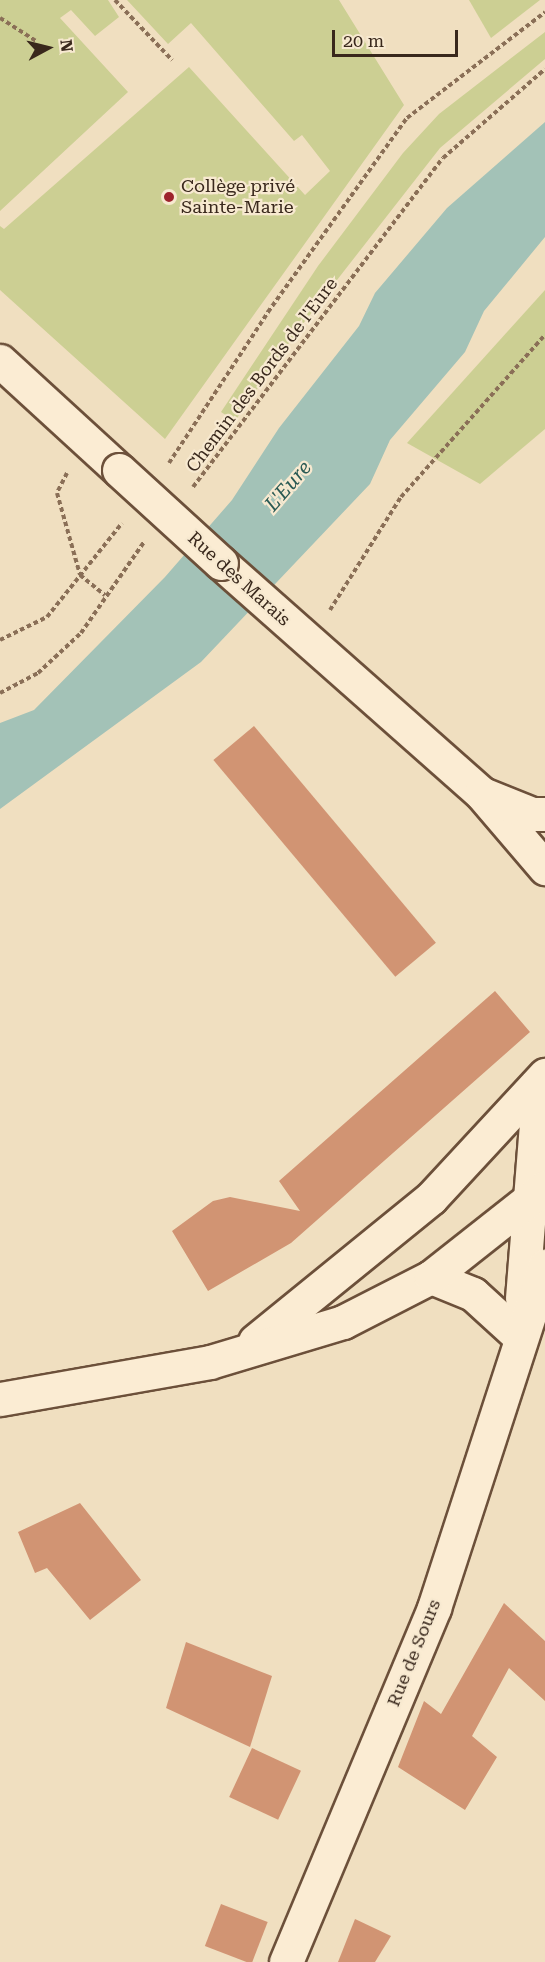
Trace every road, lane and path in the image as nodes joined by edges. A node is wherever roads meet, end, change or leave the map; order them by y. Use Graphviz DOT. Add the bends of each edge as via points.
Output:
graph roads {
  1 [pos="115,0"];
  2 [pos="545,12"];
  3 [pos="0,18"];
  4 [pos="36,41"];
  5 [pos="172,60"];
  6 [pos="545,69"];
  7 [pos="545,335"];
  8 [pos="0,361"];
  9 [pos="84,439"];
  10 [pos="165,469"];
  11 [pos="185,496"];
  12 [pos="129,513"];
  13 [pos="147,539"];
  14 [pos="80,575"];
  15 [pos="105,595"];
  16 [pos="301,634"];
  17 [pos="0,640"];
  18 [pos="0,693"];
  19 [pos="481,794"];
  20 [pos="541,817"];
  21 [pos="545,868"];
  22 [pos="542,1081"];
  23 [pos="537,1193"];
  24 [pos="545,1266"];
  25 [pos="430,1277"];
  26 [pos="519,1336"];
  27 [pos="241,1351"];
  28 [pos="0,1399"];
  29 [pos="286,1962"];
  1 -- 5 [label="path"];
  2 -- 10 [label="path" via="407,118 268,312"];
  3 -- 4 [label="path"];
  6 -- 11 [label="path, Chemin des Bords de l'Eure" via="443,158"];
  7 -- 16 [label="path" via="401,497"];
  8 -- 9 [label="main road, Rue des Marais"];
  9 -- 14 [label="path" via="57,493"];
  9 -- 16 [label="main road, Rue des Marais, bridge"];
  12 -- 14 [label="path"];
  13 -- 15 [label="path"];
  14 -- 15 [label="path"];
  14 -- 17 [label="path" via="46,617"];
  15 -- 18 [label="path" via="81,633 38,673"];
  16 -- 19 [label="main road, Rue des Marais"];
  19 -- 20 [label="main road, Rue des Marais"];
  19 -- 21 [label="main road, Rue des Marais"];
  22 -- 23 [label="main road, Rue de Sours"];
  22 -- 27 [label="main road" via="370,1252"];
  23 -- 25 [label="main road"];
  23 -- 26 [label="main road, Rue de Sours"];
  24 -- 26 [label="main road, Rue de Sours"];
  25 -- 26 [label="main road" via="473,1294"];
  25 -- 27 [label="main road" via="343,1323"];
  26 -- 29 [label="main road, Rue de Sours" via="434,1608"];
  27 -- 28 [label="main road" via="210,1362"];
}
